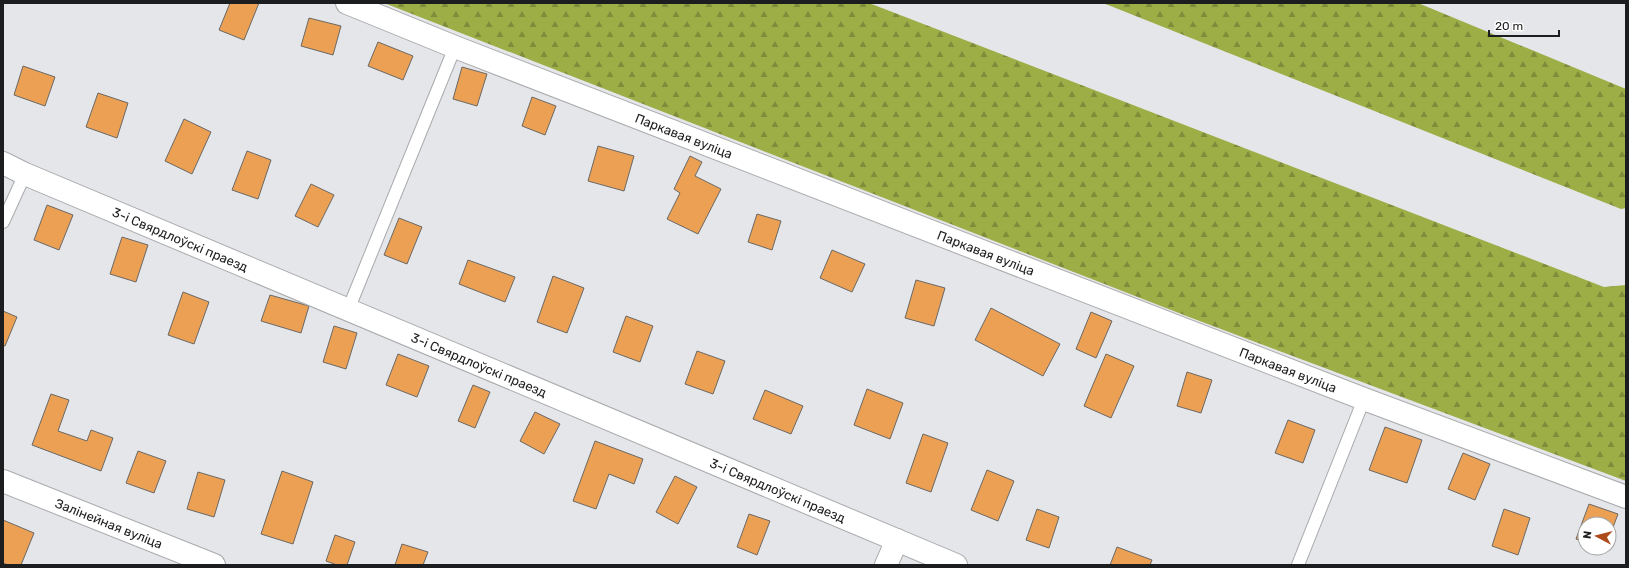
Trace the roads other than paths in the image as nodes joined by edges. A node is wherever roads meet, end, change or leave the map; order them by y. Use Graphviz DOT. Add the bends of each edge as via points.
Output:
graph roads {
  1 [pos="347,3"];
  2 [pos="455,47"];
  3 [pos="3,164"];
  4 [pos="25,174"];
  5 [pos="3,222"];
  6 [pos="348,310"];
  7 [pos="1364,399"];
  8 [pos="3,481"];
  9 [pos="1626,497"];
  10 [pos="897,540"];
  11 [pos="214,565"];
  12 [pos="886,565"];
  13 [pos="956,565"];
  14 [pos="1298,565"];
  1 -- 2 [label="street, Паркавая вуліца"];
  2 -- 6 [label="lane"];
  2 -- 7 [label="street, Паркавая вуліца"];
  3 -- 4 [label="street, 3-і Свярдлоўскі праезд"];
  4 -- 5 [label="lane"];
  4 -- 6 [label="street, 3-і Свярдлоўскі праезд"];
  6 -- 10 [label="street, 3-і Свярдлоўскі праезд"];
  7 -- 9 [label="street, Паркавая вуліца"];
  7 -- 14 [label="lane"];
  8 -- 11 [label="street, Залінейная вуліца"];
  10 -- 12 [label="street"];
  10 -- 13 [label="street, 3-і Свярдлоўскі праезд"];
}
